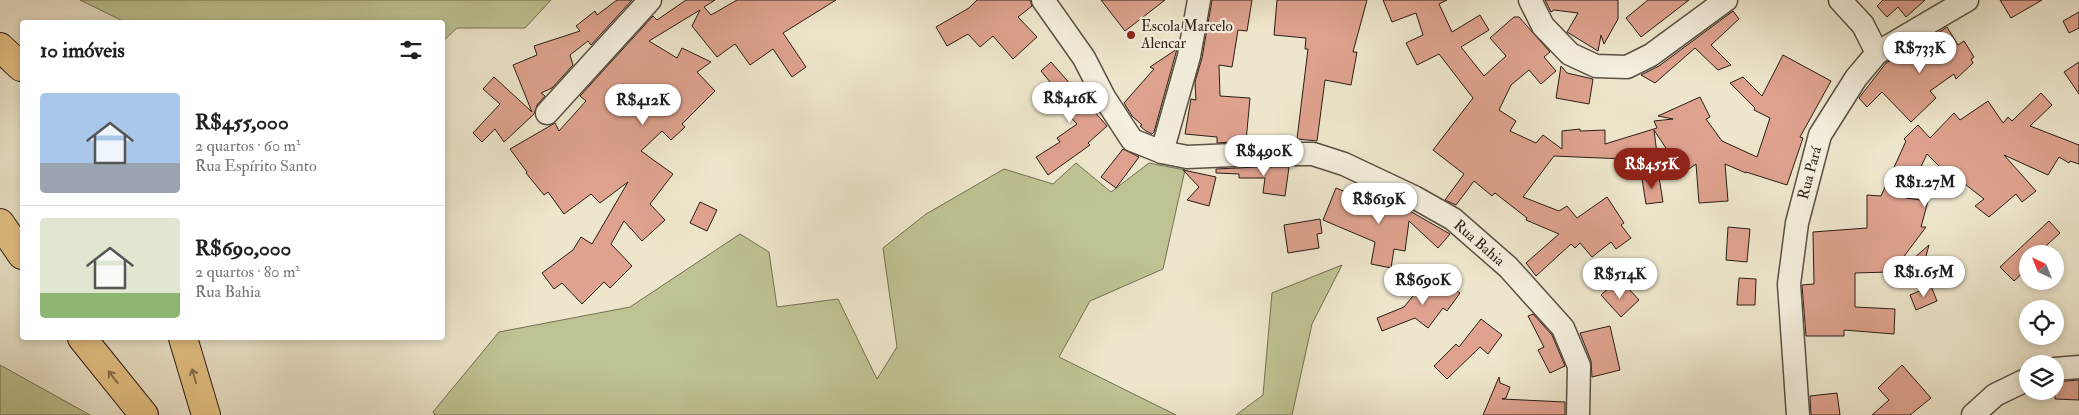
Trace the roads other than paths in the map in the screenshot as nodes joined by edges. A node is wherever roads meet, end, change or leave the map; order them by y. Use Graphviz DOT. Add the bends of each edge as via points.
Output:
graph roads {
  1 [pos="650,0"];
  2 [pos="1043,0"];
  3 [pos="1199,0"];
  4 [pos="1530,0"];
  5 [pos="1726,0"];
  6 [pos="1840,0"];
  7 [pos="1967,0"];
  8 [pos="0,47"];
  9 [pos="1878,53"];
  10 [pos="15,64"];
  11 [pos="547,113"];
  12 [pos="1162,152"];
  13 [pos="0,223"];
  14 [pos="20,252"];
  15 [pos="84,340"];
  16 [pos="184,340"];
  17 [pos="2079,367"];
  18 [pos="2064,369"];
  19 [pos="2019,383"];
  20 [pos="144,415"];
  21 [pos="206,415"];
  22 [pos="1578,415"];
  23 [pos="1798,415"];
  24 [pos="1972,415"];
  1 -- 11 [label="street"];
  2 -- 12 [label="street, Rua Bahia" via="1084,58 1132,140"];
  3 -- 12 [label="street" via="1189,56"];
  4 -- 5 [label="street" via="1543,26 1570,54 1596,66 1627,67 1651,55"];
  6 -- 9 [label="street" via="1863,25"];
  7 -- 9 [label="street, Rua Pará"];
  8 -- 10 [label="highway"];
  9 -- 23 [label="street, Rua Pará" via="1856,78 1820,135 1797,223 1789,284"];
  12 -- 22 [label="street, Rua Bahia" via="1187,157 1313,154 1344,164 1452,219 1508,267 1563,328 1579,366"];
  13 -- 14 [label="highway"];
  20 -- 15 [label="highway, one-way"];
  21 -- 16 [label="highway, one-way"];
  17 -- 18 [label="street"];
  19 -- 24 [label="street" via="1995,395"];
}
